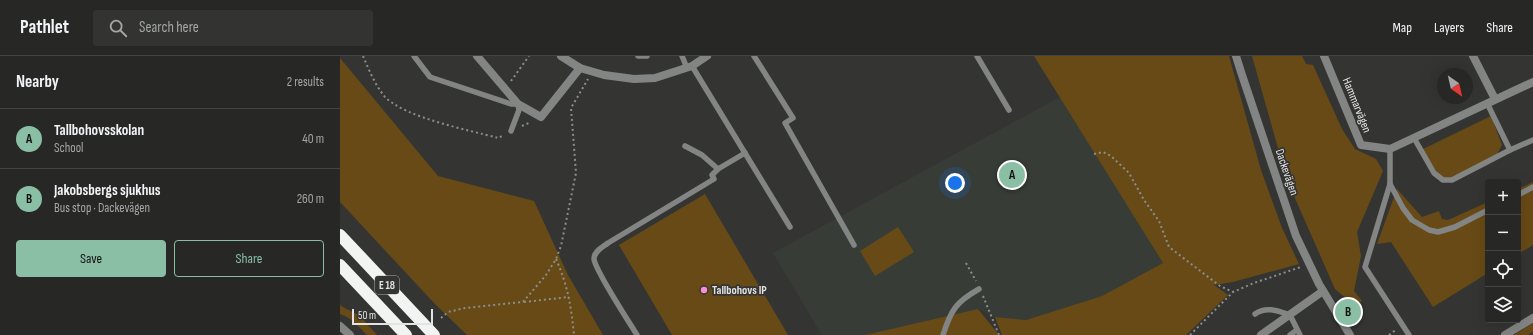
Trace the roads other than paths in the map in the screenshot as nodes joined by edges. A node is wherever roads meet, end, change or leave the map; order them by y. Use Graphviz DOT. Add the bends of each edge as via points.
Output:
graph roads {
  1 [pos="414,56"];
  2 [pos="477,56"];
  3 [pos="561,56"];
  4 [pos="638,56"];
  5 [pos="647,56"];
  6 [pos="682,56"];
  7 [pos="707,56"];
  8 [pos="754,56"];
  9 [pos="977,56"];
  10 [pos="1236,56"];
  11 [pos="1324,56"];
  12 [pos="1472,56"];
  13 [pos="689,67"];
  14 [pos="580,68"];
  15 [pos="1533,82"];
  16 [pos="1491,101"];
  17 [pos="518,104"];
  18 [pos="1009,110"];
  19 [pos="511,131"];
  20 [pos="1414,138"];
  21 [pos="1533,140"];
  22 [pos="685,146"];
  23 [pos="1390,149"];
  24 [pos="1510,150"];
  25 [pos="745,153"];
  26 [pos="718,169"];
  27 [pos="1390,184"];
  28 [pos="1533,187"];
  29 [pos="1521,193"];
  30 [pos="1485,212"];
  31 [pos="790,227"];
  32 [pos="340,235"];
  33 [pos="854,245"];
  34 [pos="340,265"];
  35 [pos="979,289"];
  36 [pos="1323,291"];
  37 [pos="1255,314"];
  38 [pos="1290,315"];
  39 [pos="1533,318"];
  40 [pos="340,326"];
  41 [pos="1299,333"];
  42 [pos="350,335"];
  43 [pos="406,335"];
  44 [pos="434,335"];
  45 [pos="637,335"];
  46 [pos="943,335"];
  47 [pos="1261,335"];
  48 [pos="1290,335"];
  49 [pos="1350,335"];
  50 [pos="1410,335"];
  51 [pos="1505,335"];
  1 -- 17 [label="lane" via="430,77 511,104"];
  2 -- 17 [label="street"];
  3 -- 14 [label="street"];
  4 -- 5 [label="lane"];
  6 -- 13 [label="lane"];
  7 -- 13 [label="street"];
  8 -- 33 [label="lane" via="793,118 785,123"];
  9 -- 18 [label="lane"];
  10 -- 36 [label="street, Dackevägen" via="1296,236"];
  11 -- 23 [label="street, Hammarvägen" via="1361,145"];
  12 -- 16 [label="street"];
  13 -- 14 [label="street" via="655,78 634,79 604,75"];
  13 -- 25 [label="lane"];
  14 -- 17 [label="street" via="541,117"];
  15 -- 16 [label="street"];
  16 -- 20 [label="street"];
  16 -- 24 [label="lane"];
  17 -- 19 [label="lane" via="519,110"];
  20 -- 23 [label="street"];
  20 -- 24 [label="lane" via="1434,173 1443,180 1452,180"];
  21 -- 24 [label="lane"];
  22 -- 26 [label="lane" via="702,155"];
  23 -- 27 [label="lane"];
  25 -- 26 [label="lane"];
  25 -- 31 [label="lane"];
  26 -- 45 [label="lane" via="712,175 714,179 596,252 594,259 598,271"];
  27 -- 30 [label="lane" via="1412,220 1429,230 1438,232 1456,227"];
  27 -- 50 [label="lane" via="1365,266"];
  28 -- 29 [label="lane"];
  32 -- 44 [label="highway, E 18"];
  34 -- 43 [label="highway, E 18"];
  35 -- 46 [label="lane" via="954,308"];
  36 -- 38 [label="street"];
  36 -- 49 [label="street, Dackevägen"];
  37 -- 38 [label="lane" via="1263,310 1276,310"];
  38 -- 41 [label="lane"];
  38 -- 47 [label="street"];
  39 -- 51 [label="street"];
  40 -- 42 [label="street"];
  41 -- 48 [label="lane"];
}
